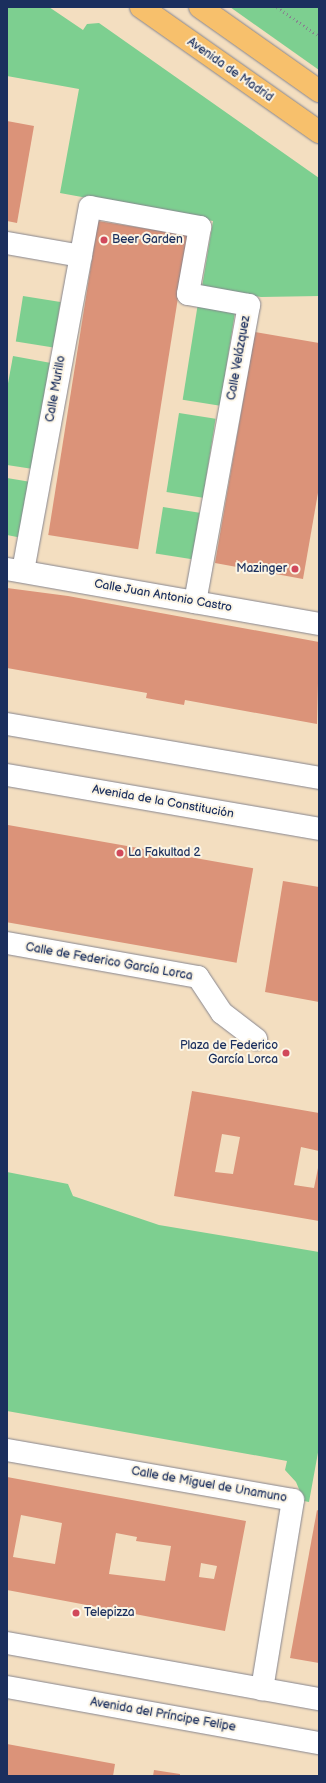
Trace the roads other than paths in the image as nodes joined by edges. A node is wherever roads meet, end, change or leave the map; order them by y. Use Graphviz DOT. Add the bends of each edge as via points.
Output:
graph roads {
  1 [pos="141,7"];
  2 [pos="200,7"];
  3 [pos="319,91"];
  4 [pos="319,132"];
  5 [pos="90,207"];
  6 [pos="7,243"];
  7 [pos="80,256"];
  8 [pos="15,570"];
  9 [pos="195,602"];
  10 [pos="319,624"];
  11 [pos="7,724"];
  12 [pos="7,775"];
  13 [pos="319,778"];
  14 [pos="319,829"];
  15 [pos="7,943"];
  16 [pos="256,1039"];
  17 [pos="7,1450"];
  18 [pos="7,1643"];
  19 [pos="7,1686"];
  20 [pos="262,1689"];
  21 [pos="319,1699"];
  22 [pos="319,1743"];
  1 -- 4 [label="main road, Avenida de Madrid"];
  2 -- 3 [label="main road"];
  5 -- 7 [label="street, Calle Murillo"];
  5 -- 9 [label="street, Calle Velázquez" via="200,227 188,294 249,305"];
  6 -- 7 [label="street"];
  7 -- 8 [label="street, Calle Murillo"];
  8 -- 9 [label="street, Calle Juan Antonio Castro"];
  9 -- 10 [label="street, Calle Juan Antonio Castro"];
  11 -- 13 [label="street"];
  12 -- 14 [label="street, Avenida de la Constitución"];
  15 -- 16 [label="street, Calle de Federico García Lorca" via="198,977 222,1014"];
  17 -- 20 [label="street, Calle de Miguel de Unamuno" via="293,1500"];
  18 -- 20 [label="street"];
  19 -- 22 [label="street, Avenida del Príncipe Felipe"];
  20 -- 21 [label="street"];
}
